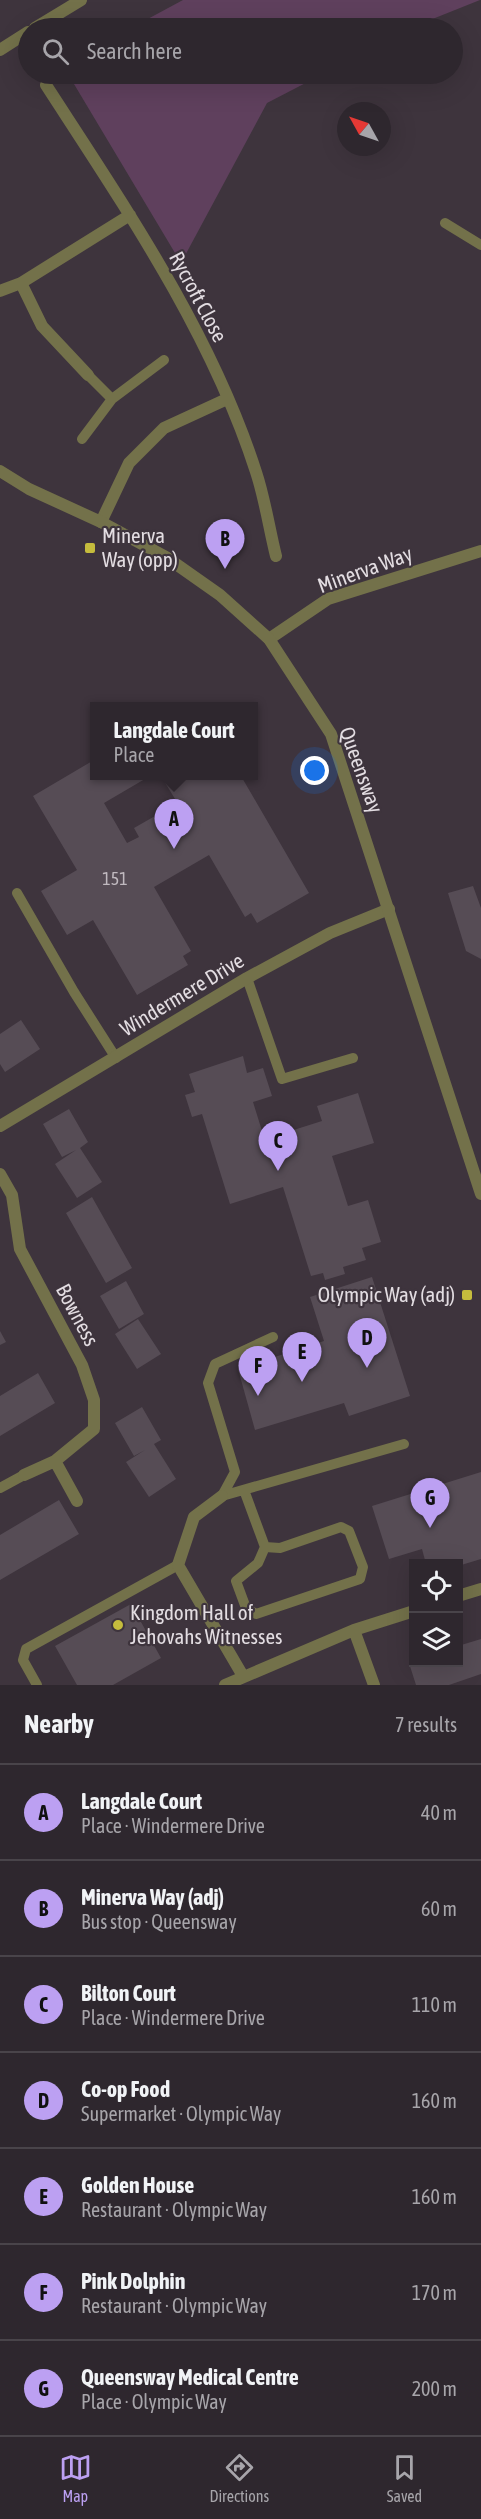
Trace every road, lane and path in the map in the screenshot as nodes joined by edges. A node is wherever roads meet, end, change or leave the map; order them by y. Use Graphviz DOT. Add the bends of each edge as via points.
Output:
graph roads {
  1 [pos="81,0"];
  2 [pos="51,18"];
  3 [pos="18,38"];
  4 [pos="0,50"];
  5 [pos="46,85"];
  6 [pos="130,215"];
  7 [pos="445,223"];
  8 [pos="481,245"];
  9 [pos="21,283"];
  10 [pos="0,291"];
  11 [pos="164,360"];
  12 [pos="88,375"];
  13 [pos="112,399"];
  14 [pos="227,399"];
  15 [pos="82,439"];
  16 [pos="0,471"];
  17 [pos="101,522"];
  18 [pos="481,551"];
  19 [pos="276,556"];
  20 [pos="269,639"];
  21 [pos="17,893"];
  22 [pos="389,909"];
  23 [pos="247,978"];
  24 [pos="116,1058"];
  25 [pos="353,1058"];
  26 [pos="0,1126"];
  27 [pos="0,1174"];
  28 [pos="481,1194"];
  29 [pos="273,1337"];
  30 [pos="404,1443"];
  31 [pos="55,1461"];
  32 [pos="24,1475"];
  33 [pos="0,1488"];
  34 [pos="244,1490"];
  35 [pos="222,1496"];
  36 [pos="78,1501"];
  37 [pos="265,1547"];
  38 [pos="178,1564"];
  39 [pos="481,1589"];
  40 [pos="463,1595"];
  41 [pos="409,1613"];
  42 [pos="354,1630"];
  43 [pos="243,1676"];
  44 [pos="37,1685"];
  45 [pos="225,1685"];
  46 [pos="374,1685"];
  1 -- 2 [label="street"];
  3 -- 4 [label="street"];
  5 -- 6 [label="street, Rycroft Close"];
  6 -- 9 [label="street"];
  6 -- 14 [label="street, Rycroft Close" via="191,322"];
  7 -- 8 [label="lane"];
  9 -- 10 [label="street"];
  9 -- 12 [label="street" via="42,326"];
  11 -- 13 [label="lane"];
  12 -- 13 [label="lane"];
  13 -- 15 [label="lane"];
  14 -- 17 [label="street" via="164,428 129,463"];
  14 -- 19 [label="street, Rycroft Close" via="256,472"];
  16 -- 17 [label="street, Queensway"];
  17 -- 20 [label="street, Queensway" via="166,557 220,595"];
  18 -- 20 [label="street, Minerva Way" via="328,599"];
  20 -- 22 [label="street, Queensway" via="331,734"];
  21 -- 24 [label="lane"];
  22 -- 23 [label="street, Windermere Drive" via="330,933"];
  22 -- 28 [label="street, Queensway"];
  23 -- 24 [label="street, Windermere Drive"];
  23 -- 25 [label="lane" via="282,1079"];
  24 -- 26 [label="street, Windermere Drive"];
  27 -- 31 [label="street, Bowness" via="12,1194 20,1249 82,1365 93,1400 94,1429"];
  29 -- 35 [label="lane" via="215,1364 208,1383 235,1472"];
  30 -- 34 [label="lane"];
  31 -- 32 [label="street, Bowness"];
  31 -- 36 [label="street"];
  32 -- 33 [label="lane"];
  34 -- 35 [label="lane"];
  34 -- 37 [label="lane"];
  35 -- 38 [label="street" via="194,1517"];
  37 -- 37 [label="lane" via="280,1548 341,1527 350,1531 363,1567 360,1579 256,1614 246,1608 236,1581 258,1563"];
  38 -- 43 [label="street"];
  38 -- 44 [label="lane" via="26,1649 23,1660"];
  39 -- 40 [label="street"];
  41 -- 42 [label="street"];
  42 -- 43 [label="street"];
  42 -- 46 [label="street"];
  43 -- 45 [label="street"];
}
